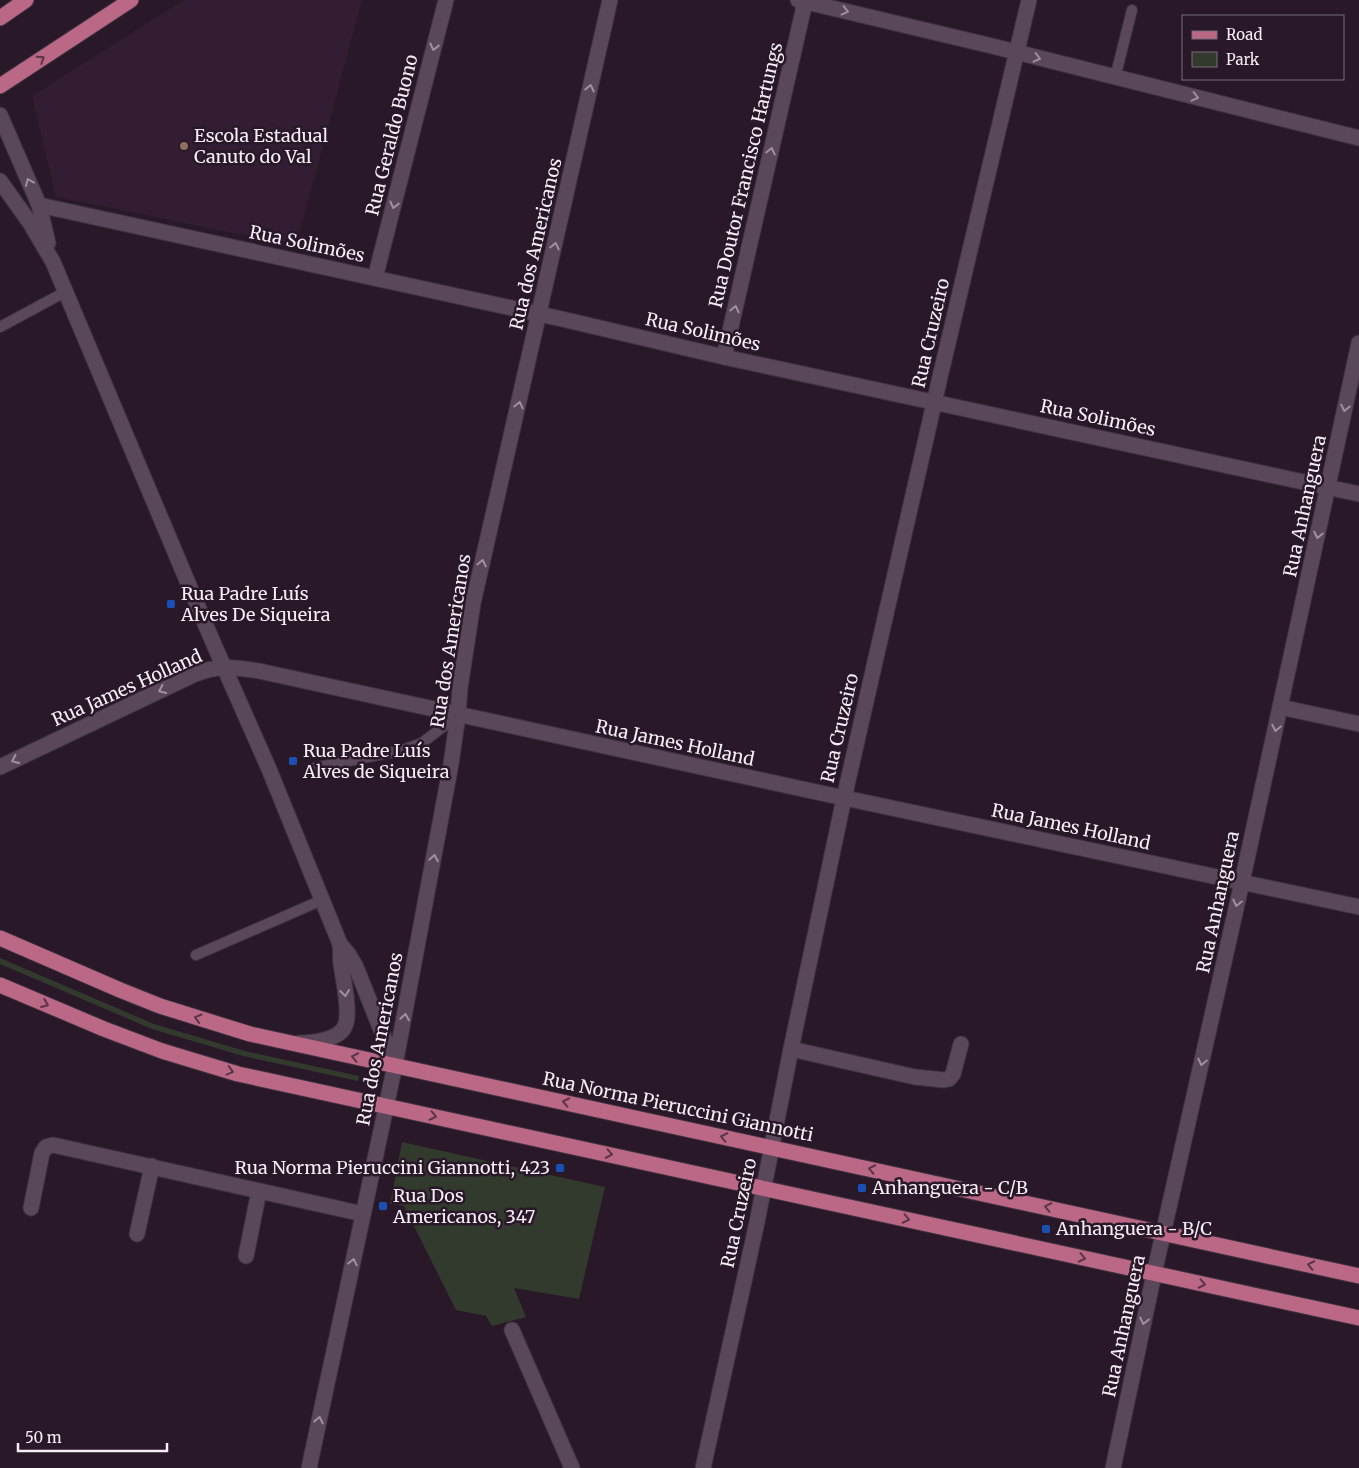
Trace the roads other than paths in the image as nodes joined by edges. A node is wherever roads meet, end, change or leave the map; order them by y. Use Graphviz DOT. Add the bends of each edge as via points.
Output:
graph roads {
  1 [pos="26,0"];
  2 [pos="131,0"];
  3 [pos="446,0"];
  4 [pos="610,0"];
  5 [pos="1029,0"];
  6 [pos="801,1"];
  7 [pos="1132,10"];
  8 [pos="0,18"];
  9 [pos="1017,53"];
  10 [pos="1115,78"];
  11 [pos="0,86"];
  12 [pos="0,115"];
  13 [pos="1359,138"];
  14 [pos="0,181"];
  15 [pos="39,205"];
  16 [pos="53,262"];
  17 [pos="375,278"];
  18 [pos="65,292"];
  19 [pos="539,315"];
  20 [pos="0,327"];
  21 [pos="1359,343"];
  22 [pos="724,357"];
  23 [pos="934,402"];
  24 [pos="1328,487"];
  25 [pos="1359,494"];
  26 [pos="224,666"];
  27 [pos="1280,707"];
  28 [pos="458,715"];
  29 [pos="1359,724"];
  30 [pos="0,767"];
  31 [pos="314,768"];
  32 [pos="844,798"];
  33 [pos="1242,882"];
  34 [pos="322,900"];
  35 [pos="1359,907"];
  36 [pos="0,938"];
  37 [pos="340,944"];
  38 [pos="196,955"];
  39 [pos="0,985"];
  40 [pos="294,1043"];
  41 [pos="961,1044"];
  42 [pos="791,1049"];
  43 [pos="395,1065"];
  44 [pos="385,1105"];
  45 [pos="772,1147"];
  46 [pos="152,1166"];
  47 [pos="764,1188"];
  48 [pos="259,1191"];
  49 [pos="31,1208"];
  50 [pos="363,1214"];
  51 [pos="1164,1233"];
  52 [pos="137,1234"];
  53 [pos="246,1256"];
  54 [pos="1154,1274"];
  55 [pos="1359,1276"];
  56 [pos="1359,1318"];
  57 [pos="512,1330"];
  58 [pos="308,1468"];
  59 [pos="572,1468"];
  60 [pos="702,1468"];
  61 [pos="1112,1468"];
  1 -- 8 [label="main road"];
  11 -- 2 [label="main road, one-way"];
  3 -- 17 [label="street, Rua Geraldo Buono, one-way"];
  19 -- 4 [label="street, Rua dos Americanos, one-way"];
  5 -- 9 [label="street, Rua Cruzeiro"];
  6 -- 9 [label="street, one-way"];
  22 -- 6 [label="street, Rua Doutor Francisco Hartungs, one-way"];
  7 -- 10 [label="lane"];
  9 -- 10 [label="street, one-way"];
  9 -- 23 [label="street, Rua Cruzeiro"];
  10 -- 13 [label="street, one-way"];
  15 -- 12 [label="street, one-way"];
  14 -- 16 [label="street" via="30,222"];
  15 -- 16 [label="street"];
  15 -- 17 [label="street, Rua Solimões"];
  16 -- 18 [label="street"];
  17 -- 19 [label="street, Rua Solimões"];
  18 -- 20 [label="lane"];
  18 -- 26 [label="street"];
  19 -- 22 [label="street, Rua Solimões"];
  28 -- 19 [label="street, Rua dos Americanos, one-way" via="473,603"];
  21 -- 24 [label="street, Rua Anhanguera, one-way"];
  22 -- 23 [label="street, Rua Solimões"];
  23 -- 24 [label="street, Rua Solimões"];
  23 -- 32 [label="street, Rua Cruzeiro"];
  24 -- 25 [label="street, Rua Solimões"];
  24 -- 27 [label="street, Rua Anhanguera, one-way"];
  26 -- 28 [label="street, Rua James Holland"];
  26 -- 30 [label="street, Rua James Holland, one-way" via="193,675"];
  26 -- 34 [label="street"];
  27 -- 29 [label="street"];
  27 -- 33 [label="street, Rua Anhanguera, one-way"];
  28 -- 31 [label="lane" via="422,743 403,750"];
  28 -- 32 [label="street, Rua James Holland"];
  43 -- 28 [label="street, Rua dos Americanos, one-way"];
  32 -- 33 [label="street, Rua James Holland"];
  32 -- 42 [label="street, Rua Cruzeiro"];
  33 -- 35 [label="street, Rua James Holland"];
  33 -- 51 [label="street, Rua Anhanguera, one-way"];
  34 -- 37 [label="street"];
  34 -- 38 [label="lane"];
  40 -- 36 [label="main road, Rua Norma Pieruccini Giannotti, one-way" via="250,1034 160,1006"];
  37 -- 40 [label="street, one-way" via="346,1002 345,1027 327,1039"];
  37 -- 43 [label="street" via="356,967"];
  39 -- 44 [label="main road, one-way" via="162,1051 238,1074"];
  43 -- 40 [label="main road, Rua Norma Pieruccini Giannotti, one-way"];
  41 -- 42 [label="street" via="953,1074 944,1080 915,1077"];
  42 -- 45 [label="street, Rua Cruzeiro"];
  43 -- 44 [label="street, Rua dos Americanos"];
  45 -- 43 [label="main road, Rua Norma Pieruccini Giannotti, one-way"];
  44 -- 47 [label="main road, one-way"];
  44 -- 50 [label="street, Rua dos Americanos"];
  45 -- 47 [label="street, Rua Cruzeiro"];
  51 -- 45 [label="main road, Rua Norma Pieruccini Giannotti, one-way"];
  46 -- 48 [label="street"];
  46 -- 49 [label="street" via="50,1145 42,1153"];
  46 -- 52 [label="street"];
  47 -- 54 [label="main road, one-way"];
  47 -- 60 [label="street, Rua Cruzeiro"];
  48 -- 50 [label="street"];
  48 -- 53 [label="street"];
  58 -- 50 [label="street, Rua dos Americanos, one-way"];
  51 -- 54 [label="street, Rua Anhanguera"];
  55 -- 51 [label="main road, Rua Norma Pieruccini Giannotti, one-way"];
  54 -- 56 [label="main road, one-way"];
  54 -- 61 [label="street, Rua Anhanguera, one-way"];
  57 -- 59 [label="street"];
}
